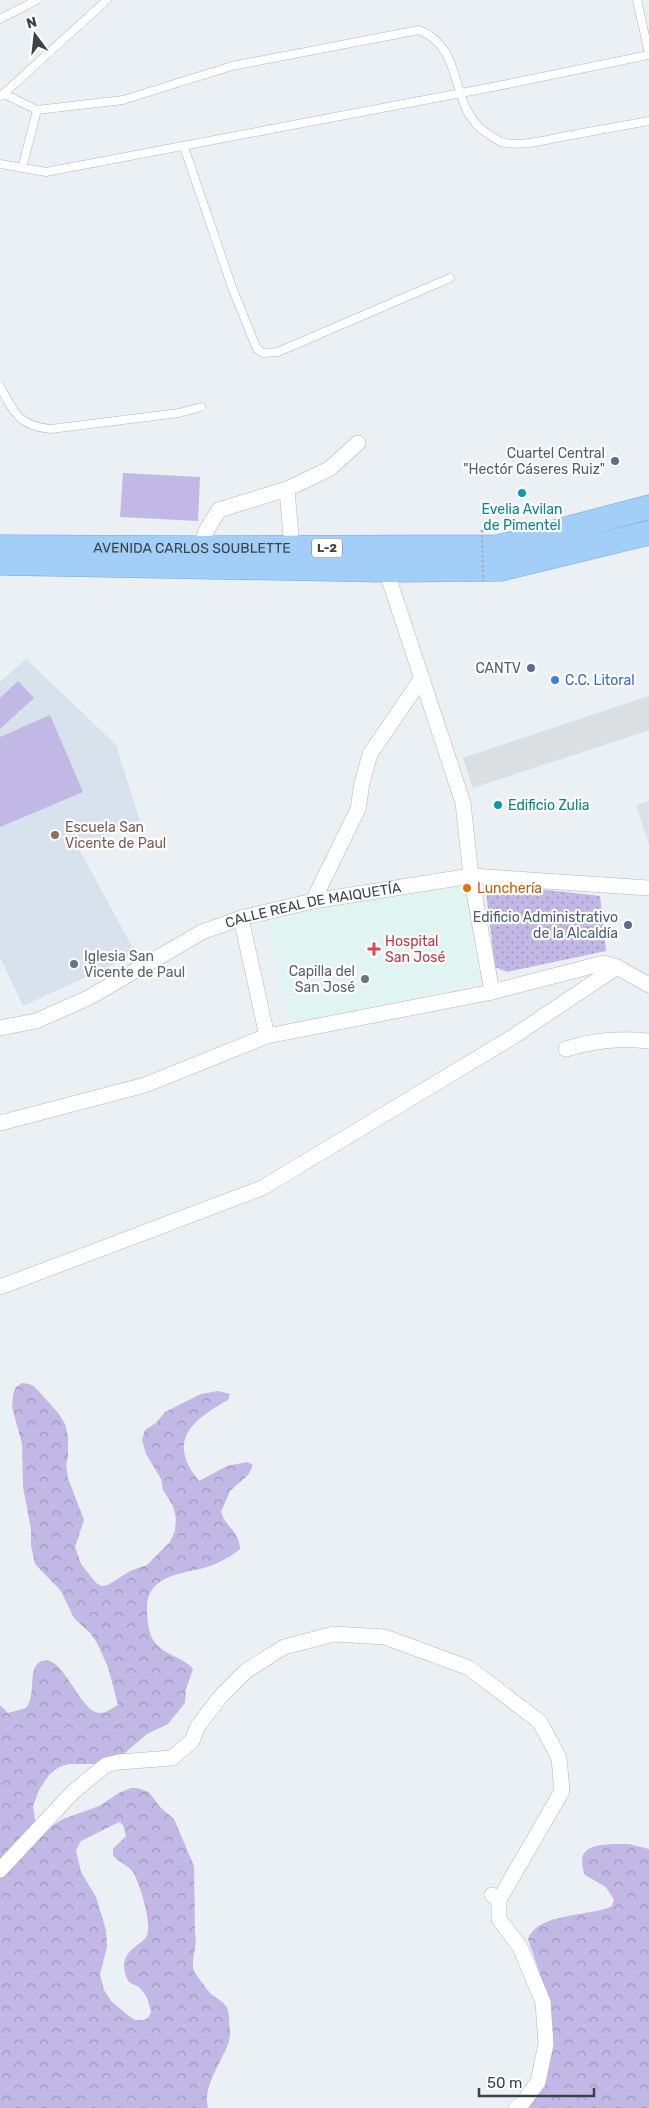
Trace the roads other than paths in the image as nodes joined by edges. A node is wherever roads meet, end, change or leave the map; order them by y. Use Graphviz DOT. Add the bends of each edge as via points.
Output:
graph roads {
  1 [pos="37,0"];
  2 [pos="107,0"];
  3 [pos="637,0"];
  4 [pos="0,19"];
  5 [pos="649,55"];
  6 [pos="460,94"];
  7 [pos="2,95"];
  8 [pos="37,110"];
  9 [pos="649,121"];
  10 [pos="184,147"];
  11 [pos="0,164"];
  12 [pos="22,168"];
  13 [pos="450,278"];
  14 [pos="0,386"];
  15 [pos="201,407"];
  16 [pos="358,442"];
  17 [pos="287,489"];
  18 [pos="649,507"];
  19 [pos="649,533"];
  20 [pos="0,547"];
  21 [pos="201,548"];
  22 [pos="292,548"];
  23 [pos="0,563"];
  24 [pos="386,570"];
  25 [pos="422,678"];
  26 [pos="471,876"];
  27 [pos="649,888"];
  28 [pos="313,901"];
  29 [pos="241,918"];
  30 [pos="617,967"];
  31 [pos="649,985"];
  32 [pos="492,992"];
  33 [pos="0,1028"];
  34 [pos="267,1036"];
  35 [pos="649,1041"];
  36 [pos="566,1049"];
  37 [pos="0,1123"];
  38 [pos="0,1287"];
  39 [pos="0,1870"];
  40 [pos="516,2108"];
  1 -- 4 [label="lane"];
  2 -- 7 [label="lane"];
  3 -- 5 [label="lane"];
  5 -- 6 [label="lane"];
  6 -- 8 [label="lane" via="444,48 432,36 419,30 232,66 123,100"];
  6 -- 9 [label="lane" via="466,112 479,128 500,142 522,144"];
  6 -- 10 [label="lane"];
  7 -- 8 [label="lane"];
  8 -- 12 [label="lane"];
  10 -- 12 [label="lane" via="46,172"];
  10 -- 13 [label="lane" via="233,290 257,349 263,353 278,352"];
  11 -- 12 [label="lane"];
  14 -- 15 [label="lane" via="18,417 34,427 51,429 179,413"];
  16 -- 17 [label="street" via="329,469"];
  17 -- 21 [label="street" via="219,510 206,530"];
  17 -- 22 [label="street"];
  18 -- 22 [label="main road, AVENIDA CARLOS SOUBLETTE / L-2" via="498,547"];
  19 -- 24 [label="main road, AVENIDA CARLOS SOUBLETTE / L-2" via="500,569"];
  20 -- 21 [label="main road, AVENIDA CARLOS SOUBLETTE / L-2"];
  21 -- 22 [label="main road, AVENIDA CARLOS SOUBLETTE / L-2"];
  23 -- 24 [label="main road, AVENIDA CARLOS SOUBLETTE / L-2"];
  24 -- 25 [label="street"];
  25 -- 26 [label="street" via="463,803"];
  25 -- 28 [label="street" via="370,754 358,809"];
  26 -- 27 [label="street, CALLE REAL DE MAIQUETÍA"];
  26 -- 28 [label="street, CALLE REAL DE MAIQUETÍA"];
  26 -- 32 [label="street"];
  28 -- 29 [label="street, CALLE REAL DE MAIQUETÍA"];
  29 -- 33 [label="street, CALLE REAL DE MAIQUETÍA" via="202,932 88,998 36,1021"];
  29 -- 34 [label="street"];
  30 -- 31 [label="street"];
  30 -- 32 [label="street" via="604,963"];
  30 -- 38 [label="street" via="514,1036 262,1188"];
  32 -- 34 [label="street"];
  34 -- 37 [label="street" via="145,1085"];
  35 -- 36 [label="street" via="621,1038 592,1041"];
  39 -- 40 [label="street" via="73,1792 106,1765 172,1758 192,1741 198,1726 246,1671 284,1647 334,1634 385,1637 469,1668 540,1722 560,1758 562,1791 496,1898 499,1918 520,1947 543,2002 546,2044 538,2082"];
}
